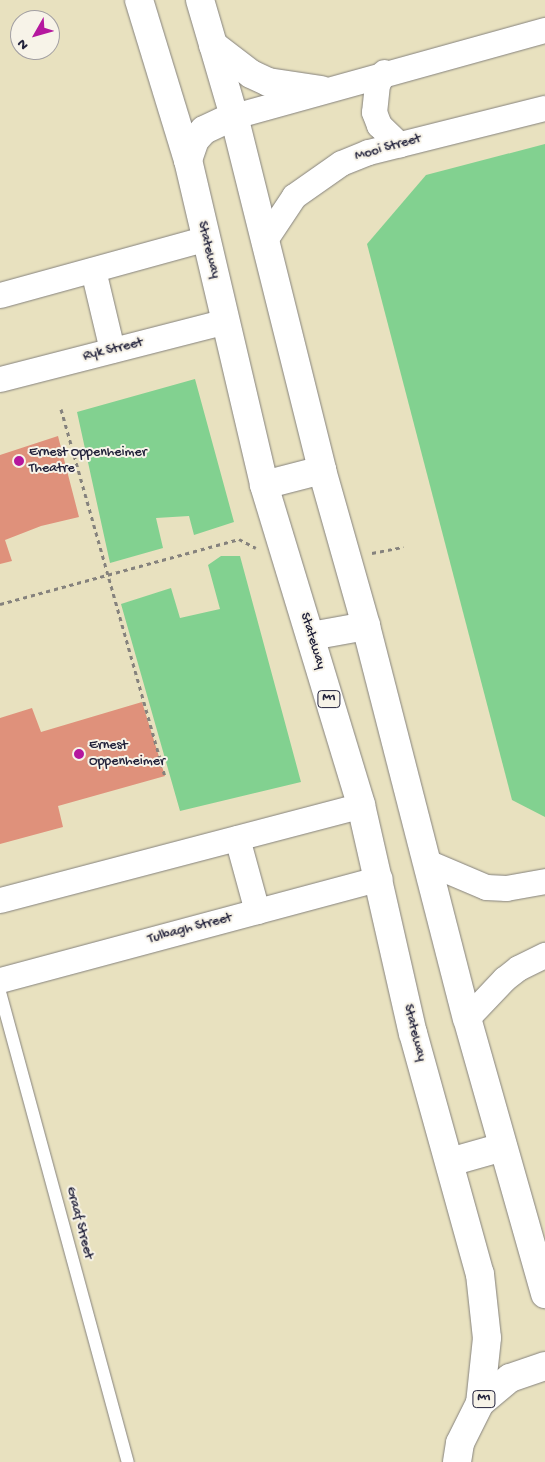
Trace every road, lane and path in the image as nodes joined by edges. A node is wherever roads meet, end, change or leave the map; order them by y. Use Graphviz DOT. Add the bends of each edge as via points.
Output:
graph roads {
  1 [pos="139,0"];
  2 [pos="200,0"];
  3 [pos="545,30"];
  4 [pos="213,45"];
  5 [pos="384,72"];
  6 [pos="321,90"];
  7 [pos="545,108"];
  8 [pos="234,116"];
  9 [pos="399,144"];
  10 [pos="188,160"];
  11 [pos="204,239"];
  12 [pos="264,241"];
  13 [pos="93,270"];
  14 [pos="0,295"];
  15 [pos="226,321"];
  16 [pos="112,350"];
  17 [pos="0,380"];
  18 [pos="61,409"];
  19 [pos="322,470"];
  20 [pos="264,485"];
  21 [pos="403,548"];
  22 [pos="347,558"];
  23 [pos="290,566"];
  24 [pos="107,577"];
  25 [pos="0,604"];
  26 [pos="366,626"];
  27 [pos="311,636"];
  28 [pos="165,776"];
  29 [pos="361,805"];
  30 [pos="237,838"];
  31 [pos="427,862"];
  32 [pos="380,878"];
  33 [pos="545,881"];
  34 [pos="0,900"];
  35 [pos="257,911"];
  36 [pos="545,955"];
  37 [pos="0,980"];
  38 [pos="0,992"];
  39 [pos="467,1018"];
  40 [pos="503,1147"];
  41 [pos="450,1162"];
  42 [pos="545,1294"];
  43 [pos="545,1366"];
  44 [pos="480,1403"];
  45 [pos="454,1456"];
  46 [pos="128,1462"];
  1 -- 10 [label="main road, Stateway / M1"];
  2 -- 4 [label="main road"];
  3 -- 5 [label="street"];
  4 -- 6 [label="main road" via="251,74 268,82"];
  4 -- 8 [label="main road"];
  5 -- 6 [label="street"];
  5 -- 9 [label="street" via="377,84 374,112 379,125"];
  6 -- 8 [label="street"];
  7 -- 9 [label="street, Mooi Street"];
  8 -- 10 [label="main road" via="204,130 195,140"];
  8 -- 12 [label="main road"];
  9 -- 12 [label="street, Mooi Street" via="340,163 311,181 280,214"];
  10 -- 11 [label="main road, Stateway / M1"];
  11 -- 13 [label="street"];
  11 -- 15 [label="main road, Stateway / M1"];
  12 -- 19 [label="main road"];
  13 -- 14 [label="street"];
  13 -- 16 [label="street"];
  15 -- 16 [label="street, Ryk Street"];
  15 -- 20 [label="main road, Stateway / M1"];
  16 -- 17 [label="street, Ryk Street"];
  18 -- 24 [label="path"];
  19 -- 20 [label="main road"];
  19 -- 22 [label="main road"];
  20 -- 23 [label="main road, Stateway / M1"];
  21 -- 22 [label="path"];
  22 -- 26 [label="main road"];
  23 -- 24 [label="path" via="239,539"];
  23 -- 27 [label="main road, Stateway / M1"];
  24 -- 25 [label="path"];
  24 -- 28 [label="path"];
  26 -- 27 [label="main road"];
  26 -- 31 [label="main road"];
  27 -- 29 [label="main road, Stateway / M1"];
  29 -- 30 [label="street"];
  29 -- 32 [label="main road, Stateway / M1"];
  30 -- 34 [label="street"];
  30 -- 35 [label="street"];
  31 -- 33 [label="street" via="486,886 506,888"];
  31 -- 39 [label="main road"];
  32 -- 35 [label="street, Tulbagh Street"];
  32 -- 41 [label="main road, Stateway / M1" via="413,1033"];
  35 -- 37 [label="street, Tulbagh Street"];
  36 -- 39 [label="street" via="504,979"];
  38 -- 46 [label="lane, Graaf Street"];
  39 -- 40 [label="main road"];
  40 -- 41 [label="main road"];
  40 -- 42 [label="main road"];
  41 -- 44 [label="main road, Stateway / M1" via="480,1274 486,1311 487,1338"];
  43 -- 44 [label="main road, M1" via="510,1378"];
  44 -- 45 [label="main road, M1"];
}
